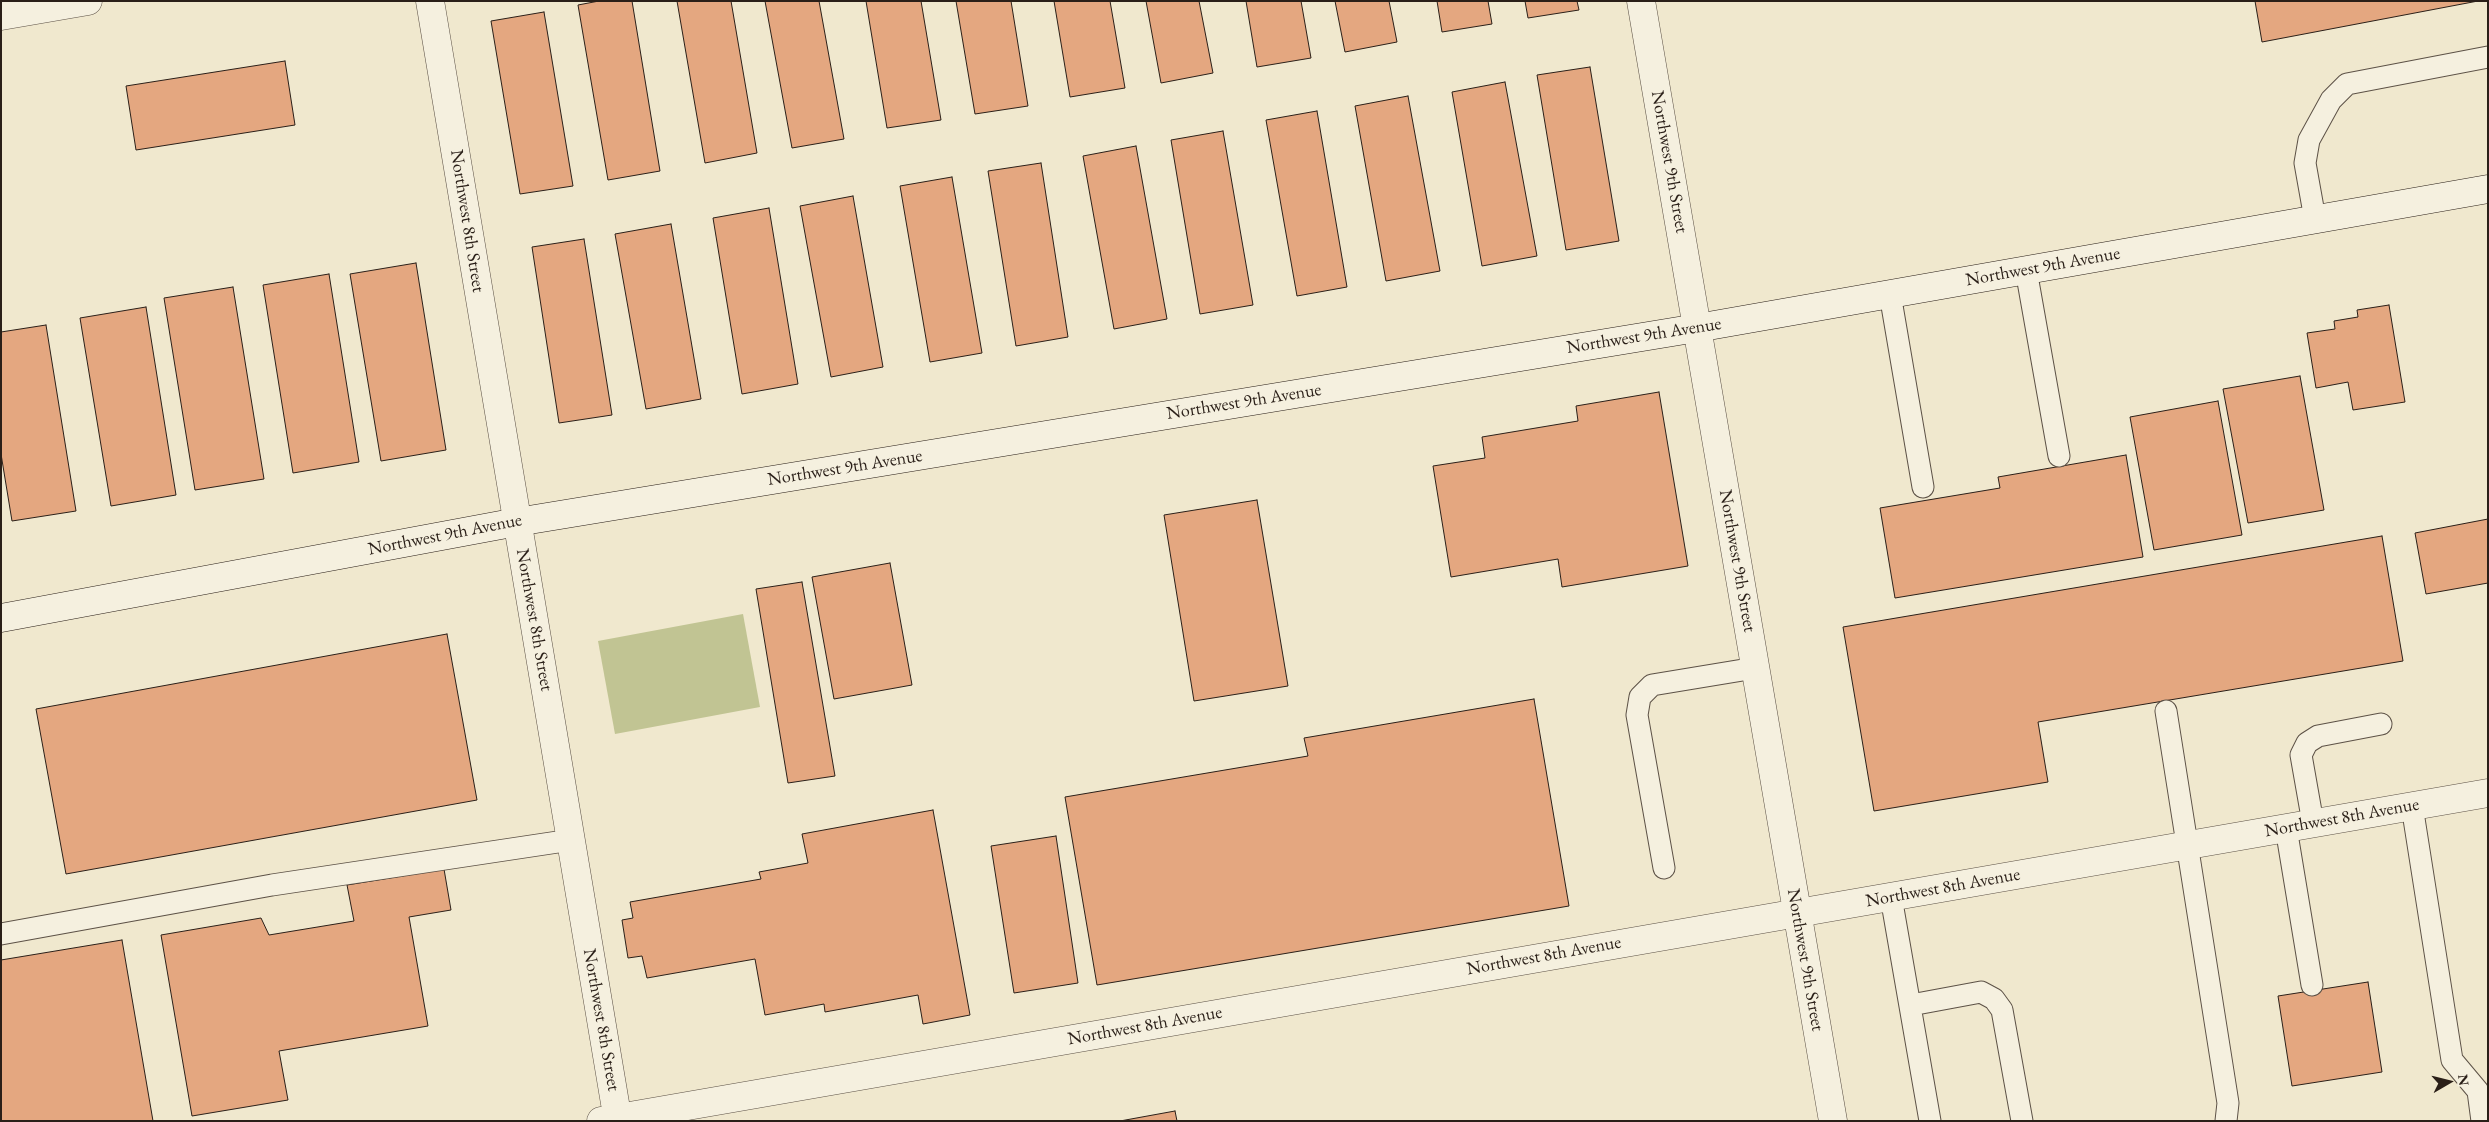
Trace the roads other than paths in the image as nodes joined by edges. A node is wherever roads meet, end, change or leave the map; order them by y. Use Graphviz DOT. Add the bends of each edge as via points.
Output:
graph roads {
  1 [pos="88,1"];
  2 [pos="430,1"];
  3 [pos="1642,1"];
  4 [pos="1,16"];
  5 [pos="2488,57"];
  6 [pos="2488,189"];
  7 [pos="2315,219"];
  8 [pos="2026,270"];
  9 [pos="1890,294"];
  10 [pos="1697,328"];
  11 [pos="2059,456"];
  12 [pos="1923,487"];
  13 [pos="517,522"];
  14 [pos="1,618"];
  15 [pos="1755,668"];
  16 [pos="2166,711"];
  17 [pos="2382,724"];
  18 [pos="2488,793"];
  19 [pos="2412,806"];
  20 [pos="2313,823"];
  21 [pos="2286,828"];
  22 [pos="571,840"];
  23 [pos="2187,845"];
  24 [pos="1664,868"];
  25 [pos="1891,897"];
  26 [pos="1797,912"];
  27 [pos="1,934"];
  28 [pos="2312,985"];
  29 [pos="1911,1005"];
  30 [pos="612,1120"];
  31 [pos="1832,1121"];
  32 [pos="1930,1121"];
  33 [pos="2022,1121"];
  34 [pos="2226,1121"];
  35 [pos="2482,1121"];
  1 -- 4 [label="street"];
  2 -- 13 [label="street, Northwest 8th Street"];
  3 -- 10 [label="street, Northwest 9th Street"];
  5 -- 7 [label="lane" via="2347,84 2331,100 2309,140 2305,163"];
  6 -- 7 [label="street, Northwest 9th Avenue"];
  7 -- 8 [label="street, Northwest 9th Avenue"];
  8 -- 9 [label="street, Northwest 9th Avenue"];
  8 -- 11 [label="lane"];
  9 -- 10 [label="street, Northwest 9th Avenue"];
  9 -- 12 [label="lane"];
  10 -- 13 [label="street, Northwest 9th Avenue"];
  10 -- 15 [label="street, Northwest 9th Street"];
  13 -- 14 [label="street, Northwest 9th Avenue"];
  13 -- 22 [label="street, Northwest 8th Street"];
  15 -- 24 [label="lane" via="1652,684 1640,697 1637,715"];
  15 -- 26 [label="street, Northwest 9th Street"];
  16 -- 23 [label="lane"];
  17 -- 20 [label="lane" via="2318,736 2307,743 2301,755"];
  18 -- 19 [label="street, Northwest 8th Avenue"];
  19 -- 20 [label="street, Northwest 8th Avenue"];
  19 -- 35 [label="lane" via="2452,1060 2478,1091"];
  20 -- 21 [label="street, Northwest 8th Avenue"];
  21 -- 23 [label="street, Northwest 8th Avenue"];
  21 -- 28 [label="lane"];
  22 -- 27 [label="lane" via="272,885"];
  22 -- 30 [label="street, Northwest 8th Street"];
  23 -- 25 [label="street, Northwest 8th Avenue"];
  23 -- 34 [label="lane" via="2228,1102"];
  25 -- 26 [label="street, Northwest 8th Avenue"];
  25 -- 29 [label="lane"];
  26 -- 30 [label="street, Northwest 8th Avenue"];
  26 -- 31 [label="street, Northwest 9th Street"];
  29 -- 32 [label="lane"];
  29 -- 33 [label="lane" via="1981,992 1994,999 2002,1010"];
}
